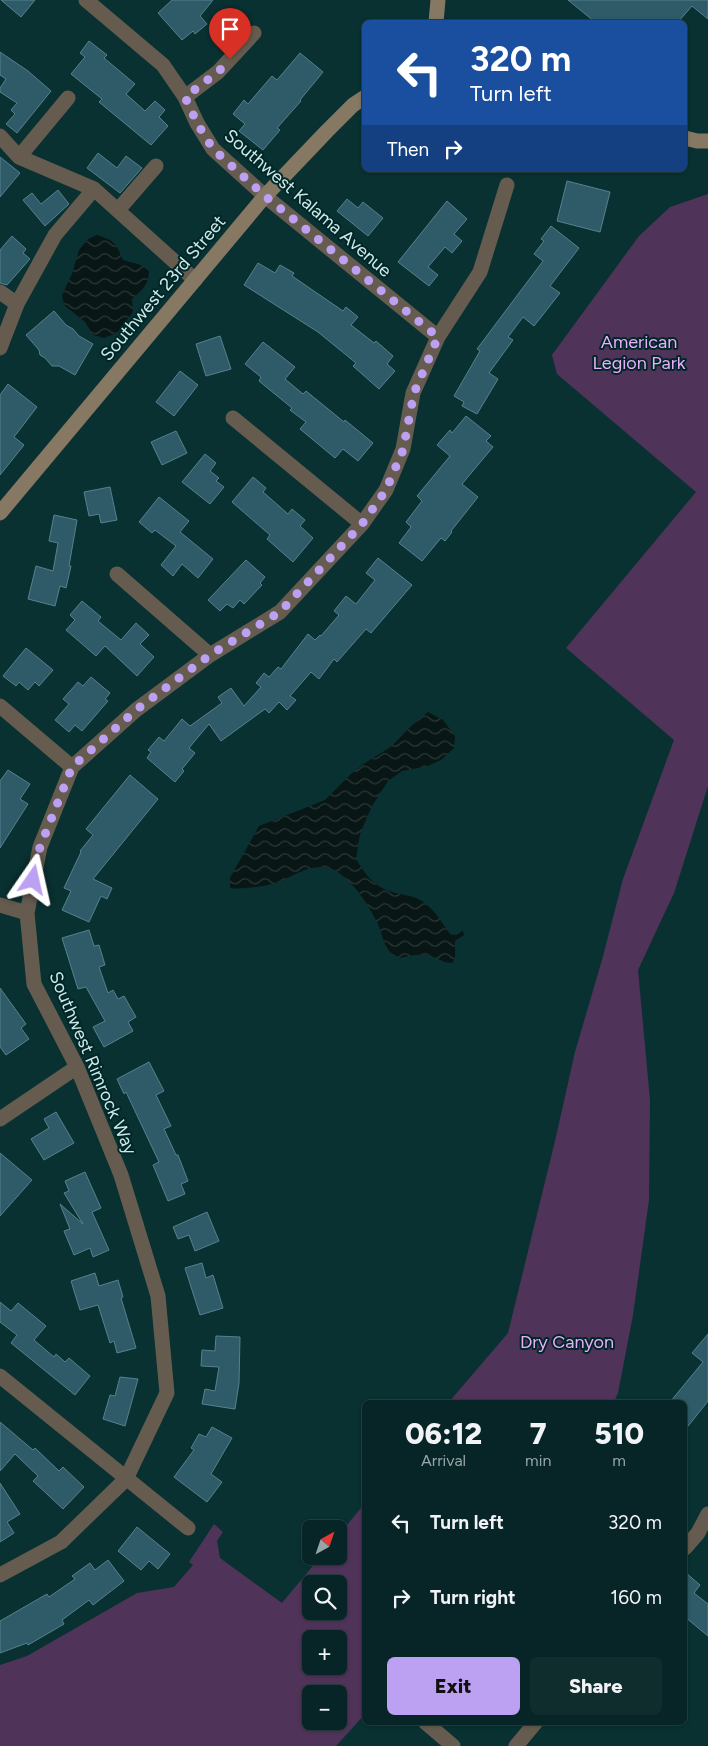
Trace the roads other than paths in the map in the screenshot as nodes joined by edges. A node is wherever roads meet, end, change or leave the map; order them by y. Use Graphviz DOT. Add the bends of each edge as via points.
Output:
graph roads {
  1 [pos="86,0"];
  2 [pos="438,0"];
  3 [pos="436,20"];
  4 [pos="254,34"];
  5 [pos="185,97"];
  6 [pos="68,98"];
  7 [pos="362,99"];
  8 [pos="0,136"];
  9 [pos="687,138"];
  10 [pos="708,141"];
  11 [pos="19,157"];
  12 [pos="156,166"];
  13 [pos="507,185"];
  14 [pos="94,189"];
  15 [pos="265,196"];
  16 [pos="118,210"];
  17 [pos="195,280"];
  18 [pos="0,292"];
  19 [pos="17,304"];
  20 [pos="438,337"];
  21 [pos="0,348"];
  22 [pos="233,418"];
  23 [pos="0,513"];
  24 [pos="362,524"];
  25 [pos="117,574"];
  26 [pos="210,655"];
  27 [pos="0,706"];
  28 [pos="72,767"];
  29 [pos="0,905"];
  30 [pos="27,913"];
  31 [pos="77,1067"];
  32 [pos="0,1119"];
  33 [pos="0,1376"];
  34 [pos="126,1479"];
  35 [pos="708,1514"];
  36 [pos="188,1528"];
  37 [pos="703,1537"];
  38 [pos="687,1547"];
  39 [pos="0,1575"];
  40 [pos="429,1725"];
  41 [pos="534,1725"];
  42 [pos="453,1746"];
  43 [pos="516,1746"];
  1 -- 5 [label="street, Southwest Kalama Avenue" via="163,66"];
  2 -- 3 [label="street"];
  4 -- 5 [label="street" via="218,72"];
  5 -- 15 [label="street, Southwest Kalama Avenue" via="213,149"];
  6 -- 11 [label="street"];
  7 -- 15 [label="street, Southwest 23rd Street"];
  8 -- 11 [label="street"];
  9 -- 10 [label="street"];
  11 -- 14 [label="street"];
  12 -- 16 [label="street"];
  13 -- 20 [label="street, Southwest Rimrock Way" via="480,272"];
  14 -- 16 [label="street"];
  14 -- 19 [label="street" via="55,235"];
  15 -- 17 [label="street, Southwest 23rd Street"];
  15 -- 20 [label="street, Southwest Kalama Avenue"];
  16 -- 17 [label="street"];
  17 -- 23 [label="street, Southwest 23rd Street"];
  18 -- 19 [label="street"];
  19 -- 21 [label="street"];
  20 -- 24 [label="street, Southwest Rimrock Way" via="414,393 403,450 386,490"];
  22 -- 24 [label="street"];
  24 -- 26 [label="street, Southwest Rimrock Way" via="280,612"];
  25 -- 26 [label="street"];
  26 -- 28 [label="street, Southwest Rimrock Way" via="136,710"];
  27 -- 28 [label="street"];
  28 -- 30 [label="street, Southwest Rimrock Way" via="40,847"];
  29 -- 30 [label="street"];
  30 -- 31 [label="street, Southwest Rimrock Way" via="34,984"];
  31 -- 32 [label="street"];
  31 -- 34 [label="street, Southwest Rimrock Way" via="121,1175 158,1296 167,1393"];
  33 -- 34 [label="street"];
  34 -- 36 [label="street"];
  34 -- 39 [label="street, Southwest Rimrock Way" via="61,1542"];
  35 -- 37 [label="street"];
  37 -- 38 [label="street"];
  40 -- 42 [label="street"];
  41 -- 43 [label="street"];
}
